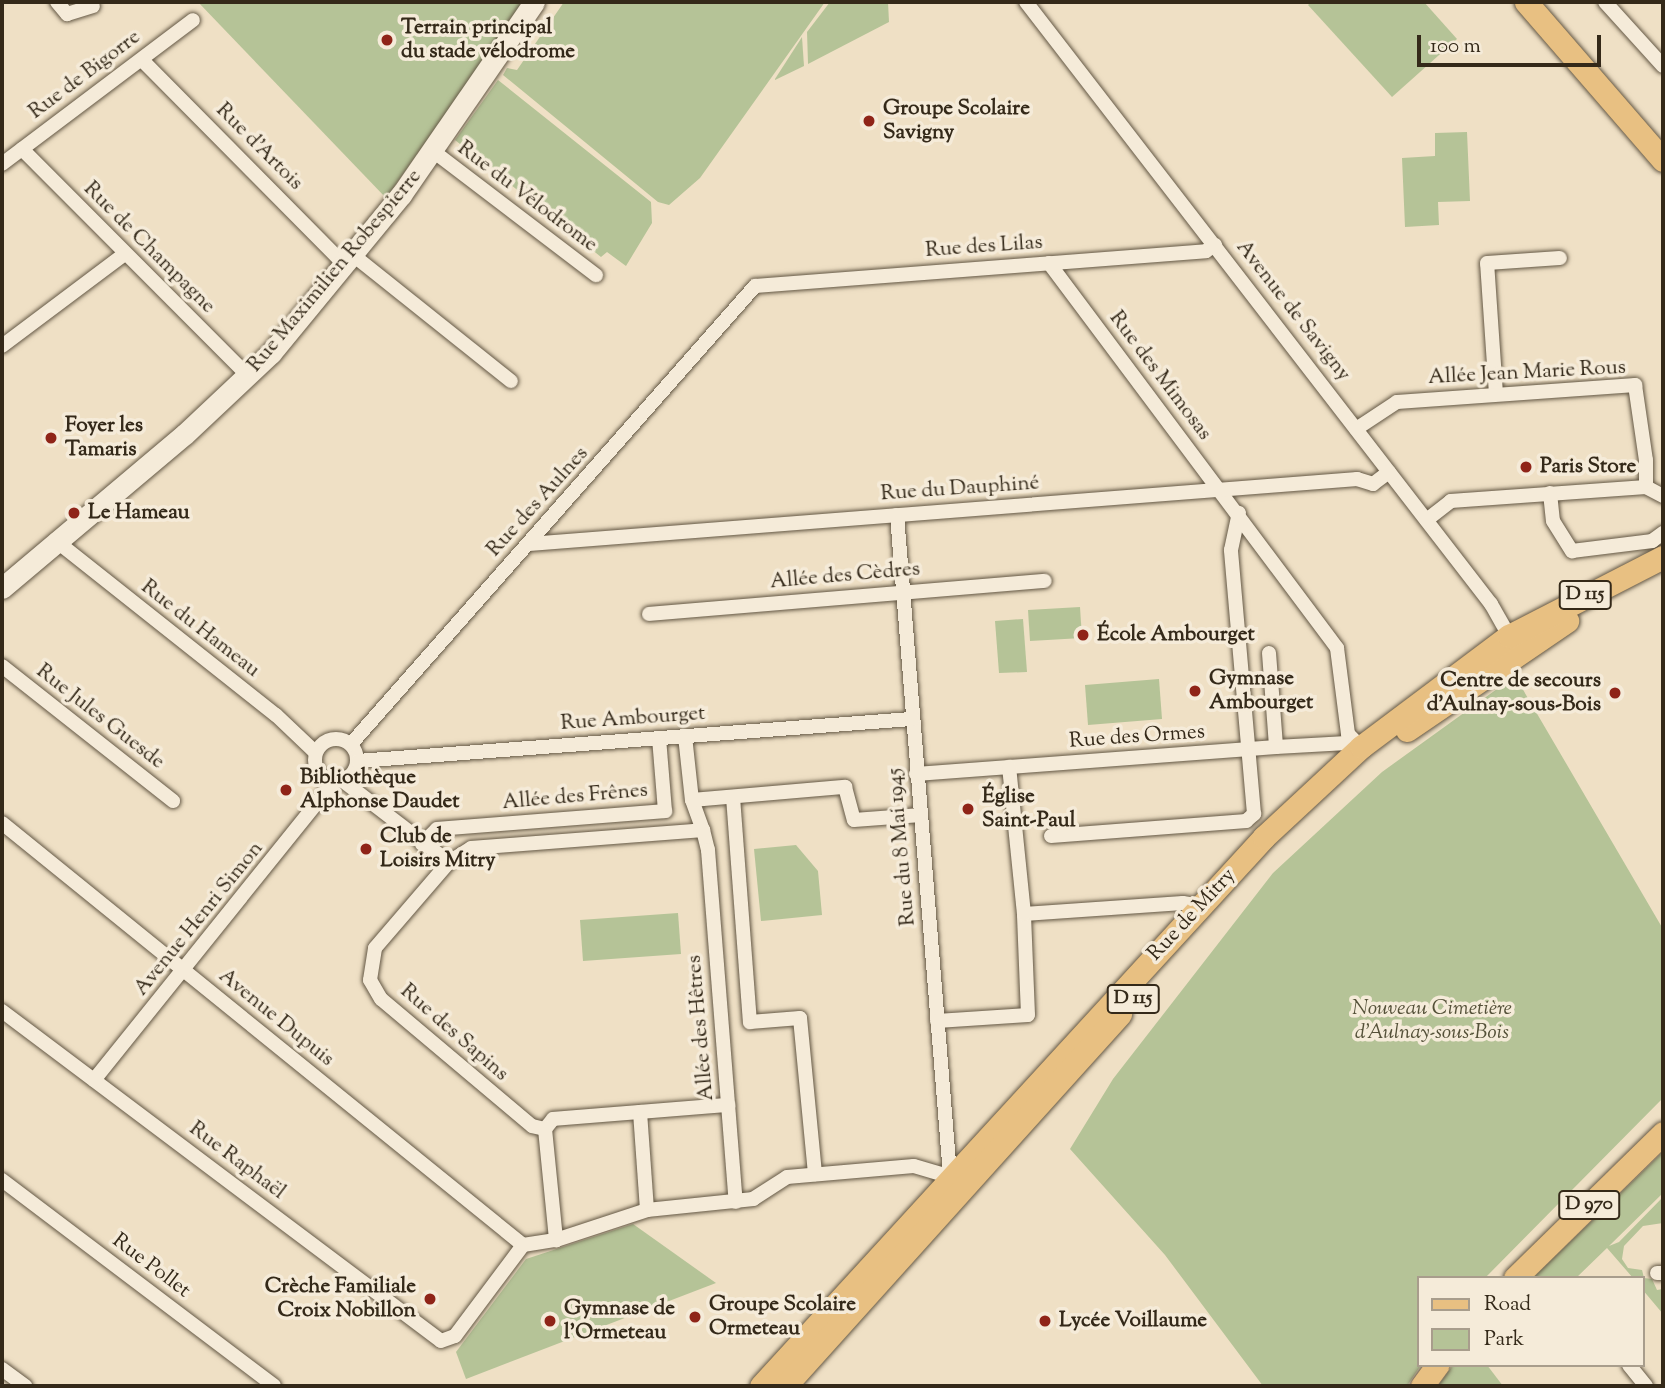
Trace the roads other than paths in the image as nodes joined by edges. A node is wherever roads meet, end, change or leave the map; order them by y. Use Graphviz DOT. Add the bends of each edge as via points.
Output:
graph roads {
  1 [pos="57,2"];
  2 [pos="534,2"];
  3 [pos="1026,2"];
  4 [pos="1526,2"];
  5 [pos="1605,2"];
  6 [pos="93,6"];
  7 [pos="193,20"];
  8 [pos="142,60"];
  9 [pos="1662,63"];
  10 [pos="22,149"];
  11 [pos="433,151"];
  12 [pos="1663,160"];
  13 [pos="2,164"];
  14 [pos="1215,245"];
  15 [pos="123,255"];
  16 [pos="1559,258"];
  17 [pos="349,260"];
  18 [pos="1049,263"];
  19 [pos="596,275"];
  20 [pos="755,286"];
  21 [pos="2,346"];
  22 [pos="248,376"];
  23 [pos="511,380"];
  24 [pos="1496,394"];
  25 [pos="1356,429"];
  26 [pos="1389,472"];
  27 [pos="1646,486"];
  28 [pos="1220,490"];
  29 [pos="1550,493"];
  30 [pos="1663,496"];
  31 [pos="1238,513"];
  32 [pos="897,515"];
  33 [pos="1427,520"];
  34 [pos="1663,533"];
  35 [pos="55,540"];
  36 [pos="529,544"];
  37 [pos="1663,557"];
  38 [pos="1663,573"];
  39 [pos="1045,580"];
  40 [pos="4,582"];
  41 [pos="902,591"];
  42 [pos="649,614"];
  43 [pos="1513,643"];
  44 [pos="1269,653"];
  45 [pos="2,666"];
  46 [pos="912,719"];
  47 [pos="685,737"];
  48 [pos="659,738"];
  49 [pos="351,744"];
  50 [pos="1276,747"];
  51 [pos="1361,747"];
  52 [pos="1248,749"];
  53 [pos="316,753"];
  54 [pos="358,761"];
  55 [pos="1009,768"];
  56 [pos="916,774"];
  57 [pos="339,781"];
  58 [pos="733,797"];
  59 [pos="692,800"];
  60 [pos="173,801"];
  61 [pos="921,815"];
  62 [pos="2,823"];
  63 [pos="703,830"];
  64 [pos="1051,836"];
  65 [pos="422,844"];
  66 [pos="449,862"];
  67 [pos="1201,906"];
  68 [pos="1024,914"];
  69 [pos="184,971"];
  70 [pos="2,1011"];
  71 [pos="937,1021"];
  72 [pos="94,1080"];
  73 [pos="728,1105"];
  74 [pos="640,1112"];
  75 [pos="545,1129"];
  76 [pos="1663,1133"];
  77 [pos="815,1174"];
  78 [pos="959,1179"];
  79 [pos="2,1180"];
  80 [pos="736,1202"];
  81 [pos="647,1210"];
  82 [pos="556,1240"];
  83 [pos="523,1245"];
  84 [pos="1517,1276"];
  85 [pos="1436,1367"];
  86 [pos="1631,1367"];
  87 [pos="2,1369"];
  88 [pos="25,1386"];
  89 [pos="274,1386"];
  90 [pos="761,1386"];
  91 [pos="785,1386"];
  92 [pos="1422,1386"];
  93 [pos="1646,1386"];
  1 -- 6 [label="street" via="67,14"];
  2 -- 11 [label="street, Rue Maximilien Robespierre"];
  3 -- 14 [label="street, Avenue de Savigny"];
  4 -- 12 [label="main road"];
  5 -- 9 [label="street"];
  7 -- 8 [label="street, Rue de Bigorre"];
  8 -- 10 [label="street, Rue de Bigorre"];
  8 -- 17 [label="street, Rue d'Artois"];
  10 -- 13 [label="street, Rue de Bigorre"];
  10 -- 15 [label="street, Rue de Champagne"];
  11 -- 17 [label="street, Rue Maximilien Robespierre"];
  11 -- 19 [label="street, Rue du Vélodrome"];
  14 -- 18 [label="street, Rue des Lilas" via="1206,251"];
  14 -- 25 [label="street, Avenue de Savigny"];
  15 -- 21 [label="street"];
  15 -- 22 [label="street, Rue de Champagne"];
  16 -- 24 [label="street" via="1487,263"];
  17 -- 22 [label="street, Rue Maximilien Robespierre"];
  17 -- 23 [label="street, Rue d'Artois"];
  18 -- 20 [label="street, Rue des Lilas"];
  18 -- 28 [label="street, Rue des Mimosas"];
  20 -- 36 [label="street, Rue des Aulnes"];
  22 -- 35 [label="street, Rue Maximilien Robespierre"];
  24 -- 25 [label="street, Allée Jean Marie Rous" via="1398,402"];
  24 -- 27 [label="street, Allée Jean Marie Rous" via="1635,385"];
  25 -- 26 [label="street, Avenue de Savigny"];
  26 -- 28 [label="street, Rue du Dauphiné" via="1373,484 1357,479"];
  26 -- 33 [label="street, Avenue de Savigny"];
  27 -- 29 [label="street"];
  27 -- 30 [label="street"];
  28 -- 31 [label="street, Rue des Mimosas"];
  28 -- 32 [label="street, Rue du Dauphiné"];
  29 -- 33 [label="street" via="1451,501"];
  29 -- 34 [label="street" via="1553,522 1572,551 1652,541"];
  31 -- 51 [label="street, Rue des Mimosas" via="1337,648 1348,734"];
  31 -- 52 [label="street" via="1231,550"];
  32 -- 36 [label="street, Rue du Dauphiné"];
  32 -- 41 [label="street, Rue du 8 Mai 1945"];
  33 -- 43 [label="street, Avenue de Savigny" via="1491,604"];
  35 -- 40 [label="street, Rue Maximilien Robespierre"];
  35 -- 53 [label="street, Rue du Hameau" via="285,722"];
  36 -- 49 [label="street, Rue des Aulnes"];
  37 -- 43 [label="main road, Rue de Mitry / D 115"];
  38 -- 43 [label="main road, Rue de Mitry / D 115"];
  39 -- 41 [label="street, Allée des Cèdres"];
  41 -- 42 [label="street, Allée des Cèdres"];
  41 -- 46 [label="street, Rue du 8 Mai 1945"];
  43 -- 51 [label="main road, Rue de Mitry / D 115"];
  43 -- 78 [label="main road, Rue de Mitry / D 115" via="1311,808"];
  44 -- 50 [label="street"];
  45 -- 60 [label="street, Rue Jules Guesde"];
  46 -- 47 [label="street, Rue Ambourget"];
  46 -- 56 [label="street, Rue du 8 Mai 1945"];
  47 -- 48 [label="street, Rue Ambourget"];
  47 -- 59 [label="street, Allée des Hêtres"];
  48 -- 54 [label="street, Rue Ambourget"];
  48 -- 65 [label="street, Allée des Frênes" via="665,811 437,829"];
  49 -- 53 [label="street" via="331,740"];
  49 -- 54 [label="street"];
  50 -- 51 [label="street, Rue des Ormes" via="1346,743"];
  50 -- 52 [label="street, Rue des Ormes"];
  51 -- 67 [label="main road, Rue de Mitry / D 115" via="1264,837"];
  52 -- 55 [label="street, Rue des Ormes"];
  52 -- 64 [label="street" via="1254,814 1246,821"];
  53 -- 57 [label="street" via="318,772"];
  54 -- 57 [label="street" via="354,773"];
  55 -- 56 [label="street, Rue des Ormes"];
  55 -- 68 [label="street"];
  56 -- 61 [label="street, Rue du 8 Mai 1945"];
  57 -- 65 [label="street"];
  57 -- 69 [label="street, Avenue Henri Simon"];
  58 -- 59 [label="street"];
  58 -- 61 [label="street" via="845,787 854,820"];
  58 -- 77 [label="street" via="750,1022 800,1018"];
  59 -- 63 [label="street, Allée des Hêtres"];
  61 -- 71 [label="street, Rue du 8 Mai 1945"];
  62 -- 69 [label="street, Avenue Dupuis"];
  63 -- 66 [label="street" via="471,848"];
  63 -- 73 [label="street, Allée des Hêtres"];
  65 -- 66 [label="street"];
  66 -- 75 [label="street, Rue des Sapins" via="375,948 370,980 381,999 487,1090 532,1126"];
  67 -- 68 [label="street" via="1183,903"];
  67 -- 78 [label="main road, Rue de Mitry / D 115"];
  68 -- 71 [label="street" via="1028,1015"];
  69 -- 72 [label="street, Avenue Henri Simon"];
  69 -- 83 [label="street, Avenue Dupuis"];
  70 -- 72 [label="street, Rue Raphaël"];
  71 -- 78 [label="street, Rue du 8 Mai 1945"];
  72 -- 83 [label="street, Rue Raphaël" via="448,1342"];
  73 -- 74 [label="street"];
  73 -- 80 [label="street, Allée des Hêtres"];
  74 -- 75 [label="street" via="553,1119"];
  74 -- 81 [label="street"];
  75 -- 82 [label="street"];
  76 -- 84 [label="main road, D 970"];
  77 -- 78 [label="street" via="914,1166"];
  77 -- 80 [label="street" via="787,1177 758,1196"];
  78 -- 90 [label="main road, Rue de Mitry / D 115"];
  78 -- 91 [label="main road, Rue de Mitry / D 115"];
  79 -- 89 [label="street, Rue Pollet"];
  80 -- 81 [label="street"];
  81 -- 82 [label="street"];
  82 -- 83 [label="street"];
  85 -- 92 [label="main road"];
  86 -- 93 [label="street"];
  87 -- 88 [label="street"];
}
